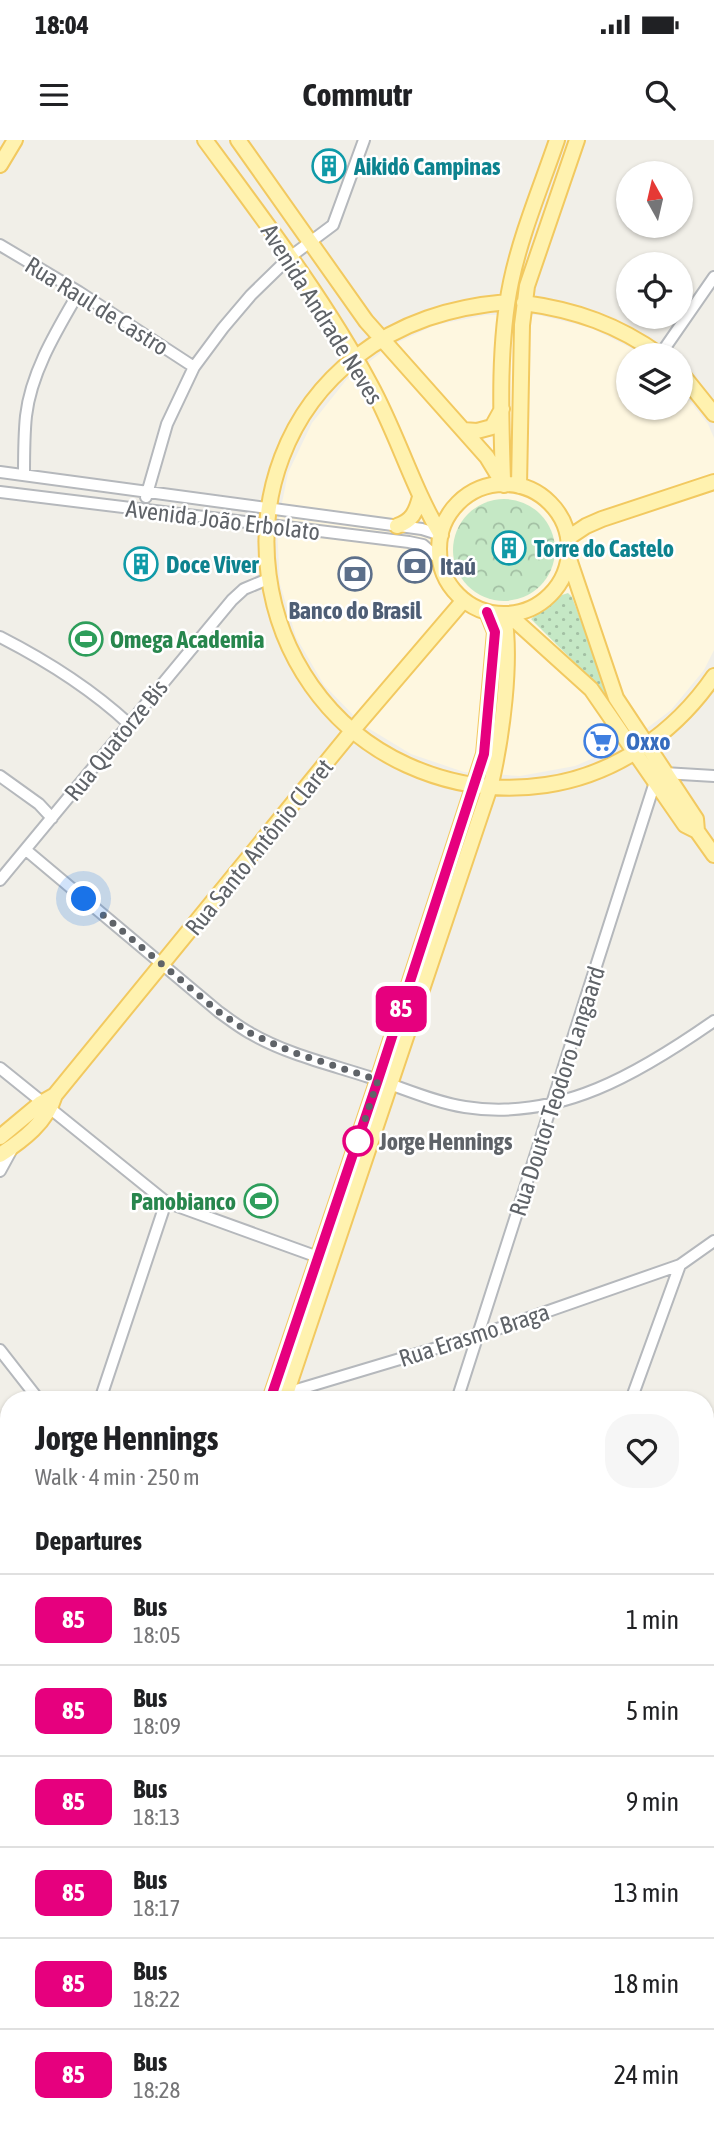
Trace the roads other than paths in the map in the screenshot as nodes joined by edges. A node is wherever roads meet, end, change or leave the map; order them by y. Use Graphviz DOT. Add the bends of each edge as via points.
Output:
graph roads {
  1 [pos="15,140"];
  2 [pos="205,140"];
  3 [pos="238,140"];
  4 [pos="364,140"];
  5 [pos="557,140"];
  6 [pos="576,140"];
  7 [pos="2,158"];
  8 [pos="309,244"];
  9 [pos="0,245"];
  10 [pos="290,257"];
  11 [pos="714,277"];
  12 [pos="79,292"];
  13 [pos="507,302"];
  14 [pos="524,303"];
  15 [pos="381,340"];
  16 [pos="642,343"];
  17 [pos="668,343"];
  18 [pos="355,358"];
  19 [pos="194,367"];
  20 [pos="693,388"];
  21 [pos="502,408"];
  22 [pos="714,414"];
  23 [pos="463,430"];
  24 [pos="0,472"];
  25 [pos="23,475"];
  26 [pos="714,482"];
  27 [pos="503,485"];
  28 [pos="519,486"];
  29 [pos="0,492"];
  30 [pos="146,494"];
  31 [pos="420,497"];
  32 [pos="268,508"];
  33 [pos="142,510"];
  34 [pos="266,525"];
  35 [pos="397,526"];
  36 [pos="441,535"];
  37 [pos="568,538"];
  38 [pos="569,558"];
  39 [pos="440,560"];
  40 [pos="268,579"];
  41 [pos="464,600"];
  42 [pos="487,612"];
  43 [pos="506,614"];
  44 [pos="0,637"];
  45 [pos="714,676"];
  46 [pos="129,724"];
  47 [pos="352,731"];
  48 [pos="640,750"];
  49 [pos="0,776"];
  50 [pos="714,776"];
  51 [pos="659,778"];
  52 [pos="474,786"];
  53 [pos="489,787"];
  54 [pos="52,818"];
  55 [pos="26,850"];
  56 [pos="714,855"];
  57 [pos="0,880"];
  58 [pos="163,965"];
  59 [pos="714,1021"];
  60 [pos="0,1068"];
  61 [pos="384,1081"];
  62 [pos="552,1104"];
  63 [pos="46,1106"];
  64 [pos="0,1137"];
  65 [pos="15,1144"];
  66 [pos="0,1155"];
  67 [pos="0,1171"];
  68 [pos="166,1202"];
  69 [pos="714,1241"];
  70 [pos="318,1257"];
  71 [pos="680,1265"];
  72 [pos="480,1335"];
  73 [pos="0,1350"];
  74 [pos="32,1391"];
  75 [pos="103,1391"];
  76 [pos="277,1391"];
  77 [pos="277,1391"];
  78 [pos="298,1391"];
  79 [pos="460,1391"];
  80 [pos="634,1391"];
  1 -- 7 [label="main road"];
  2 -- 10 [label="main road, Avenida Andrade Neves"];
  3 -- 8 [label="main road, Avenida Andrade Neves"];
  4 -- 8 [label="street" via="337,218"];
  5 -- 13 [label="main road"];
  6 -- 14 [label="main road"];
  8 -- 10 [label="street"];
  8 -- 15 [label="main road, Avenida Andrade Neves"];
  9 -- 12 [label="street, Rua Raul de Castro"];
  10 -- 18 [label="main road, Avenida Andrade Neves"];
  10 -- 19 [label="street" via="237,311"];
  11 -- 17 [label="street"];
  12 -- 19 [label="street, Rua Raul de Castro"];
  12 -- 25 [label="street" via="35,381 26,414"];
  13 -- 15 [label="main road" via="446,311"];
  13 -- 21 [label="main road"];
  14 -- 16 [label="main road" via="591,317"];
  14 -- 28 [label="main road"];
  15 -- 18 [label="main road"];
  15 -- 23 [label="main road, Avenida Andrade Neves"];
  18 -- 31 [label="main road, Avenida Andrade Neves"];
  18 -- 32 [label="main road" via="298,424 277,471"];
  19 -- 30 [label="street" via="164,433"];
  20 -- 22 [label="main road"];
  21 -- 23 [label="main road" via="492,427"];
  21 -- 27 [label="main road"];
  23 -- 27 [label="main road, Avenida Andrade Neves" via="487,457"];
  24 -- 25 [label="street, Avenida João Erbolato"];
  25 -- 30 [label="street, Avenida João Erbolato"];
  26 -- 37 [label="main road" via="602,519"];
  27 -- 28 [label="main road"];
  27 -- 36 [label="main road" via="468,495 451,512"];
  28 -- 37 [label="main road" via="551,505"];
  29 -- 33 [label="street, Avenida João Erbolato"];
  30 -- 32 [label="street, Avenida João Erbolato"];
  30 -- 33 [label="street"];
  31 -- 35 [label="main road" via="409,521"];
  31 -- 36 [label="main road, Avenida Andrade Neves"];
  32 -- 34 [label="main road"];
  32 -- 35 [label="street, Avenida João Erbolato"];
  33 -- 34 [label="street, Avenida João Erbolato"];
  34 -- 39 [label="street, Avenida João Erbolato" via="423,545"];
  34 -- 40 [label="main road"];
  35 -- 36 [label="street, Avenida João Erbolato"];
  36 -- 39 [label="main road"];
  37 -- 38 [label="main road"];
  38 -- 43 [label="main road" via="562,579 548,597 529,609"];
  38 -- 48 [label="main road" via="616,698"];
  39 -- 41 [label="main road" via="446,578"];
  40 -- 46 [label="street, Rua Quatorze Bis" via="232,600"];
  40 -- 47 [label="main road" via="278,623 293,658 314,691"];
  41 -- 42 [label="main road"];
  41 -- 47 [label="main road, Rua Santo Antônio Claret"];
  42 -- 43 [label="main road"];
  42 -- 52 [label="main road" via="495,632 492,673 484,754"];
  43 -- 48 [label="main road" via="591,689"];
  43 -- 53 [label="main road" via="501,731"];
  44 -- 46 [label="street" via="79,683"];
  45 -- 48 [label="main road" via="684,715"];
  46 -- 54 [label="street, Rua Quatorze Bis"];
  47 -- 52 [label="main road" via="412,768"];
  47 -- 58 [label="main road, Rua Santo Antônio Claret"];
  48 -- 51 [label="main road"];
  48 -- 53 [label="main road" via="576,779 534,787"];
  49 -- 54 [label="street"];
  50 -- 51 [label="street"];
  51 -- 56 [label="main road" via="696,819 697,831"];
  51 -- 62 [label="street, Rua Doutor Teodoro Langaard"];
  52 -- 53 [label="main road"];
  52 -- 61 [label="main road"];
  53 -- 61 [label="main road"];
  54 -- 55 [label="street, Rua Quatorze Bis"];
  55 -- 57 [label="street, Rua Quatorze Bis"];
  55 -- 58 [label="street"];
  58 -- 61 [label="street" via="250,1033 292,1052"];
  58 -- 63 [label="main road, Rua Santo Antônio Claret"];
  59 -- 62 [label="street" via="623,1077"];
  60 -- 63 [label="street"];
  61 -- 62 [label="street" via="465,1107"];
  61 -- 70 [label="main road"];
  61 -- 76 [label="main road"];
  62 -- 72 [label="street, Rua Doutor Teodoro Langaard"];
  63 -- 64 [label="main road"];
  63 -- 65 [label="main road, Rua Santo Antônio Claret"];
  63 -- 68 [label="street"];
  65 -- 66 [label="main road, Rua Santo Antônio Claret"];
  65 -- 67 [label="street"];
  68 -- 70 [label="street"];
  68 -- 75 [label="street"];
  69 -- 71 [label="street, Rua Erasmo Braga"];
  70 -- 77 [label="main road"];
  71 -- 72 [label="street, Rua Erasmo Braga"];
  71 -- 80 [label="street"];
  72 -- 78 [label="street, Rua Erasmo Braga"];
  72 -- 79 [label="street, Rua Doutor Teodoro Langaard"];
  73 -- 74 [label="street"];
}
